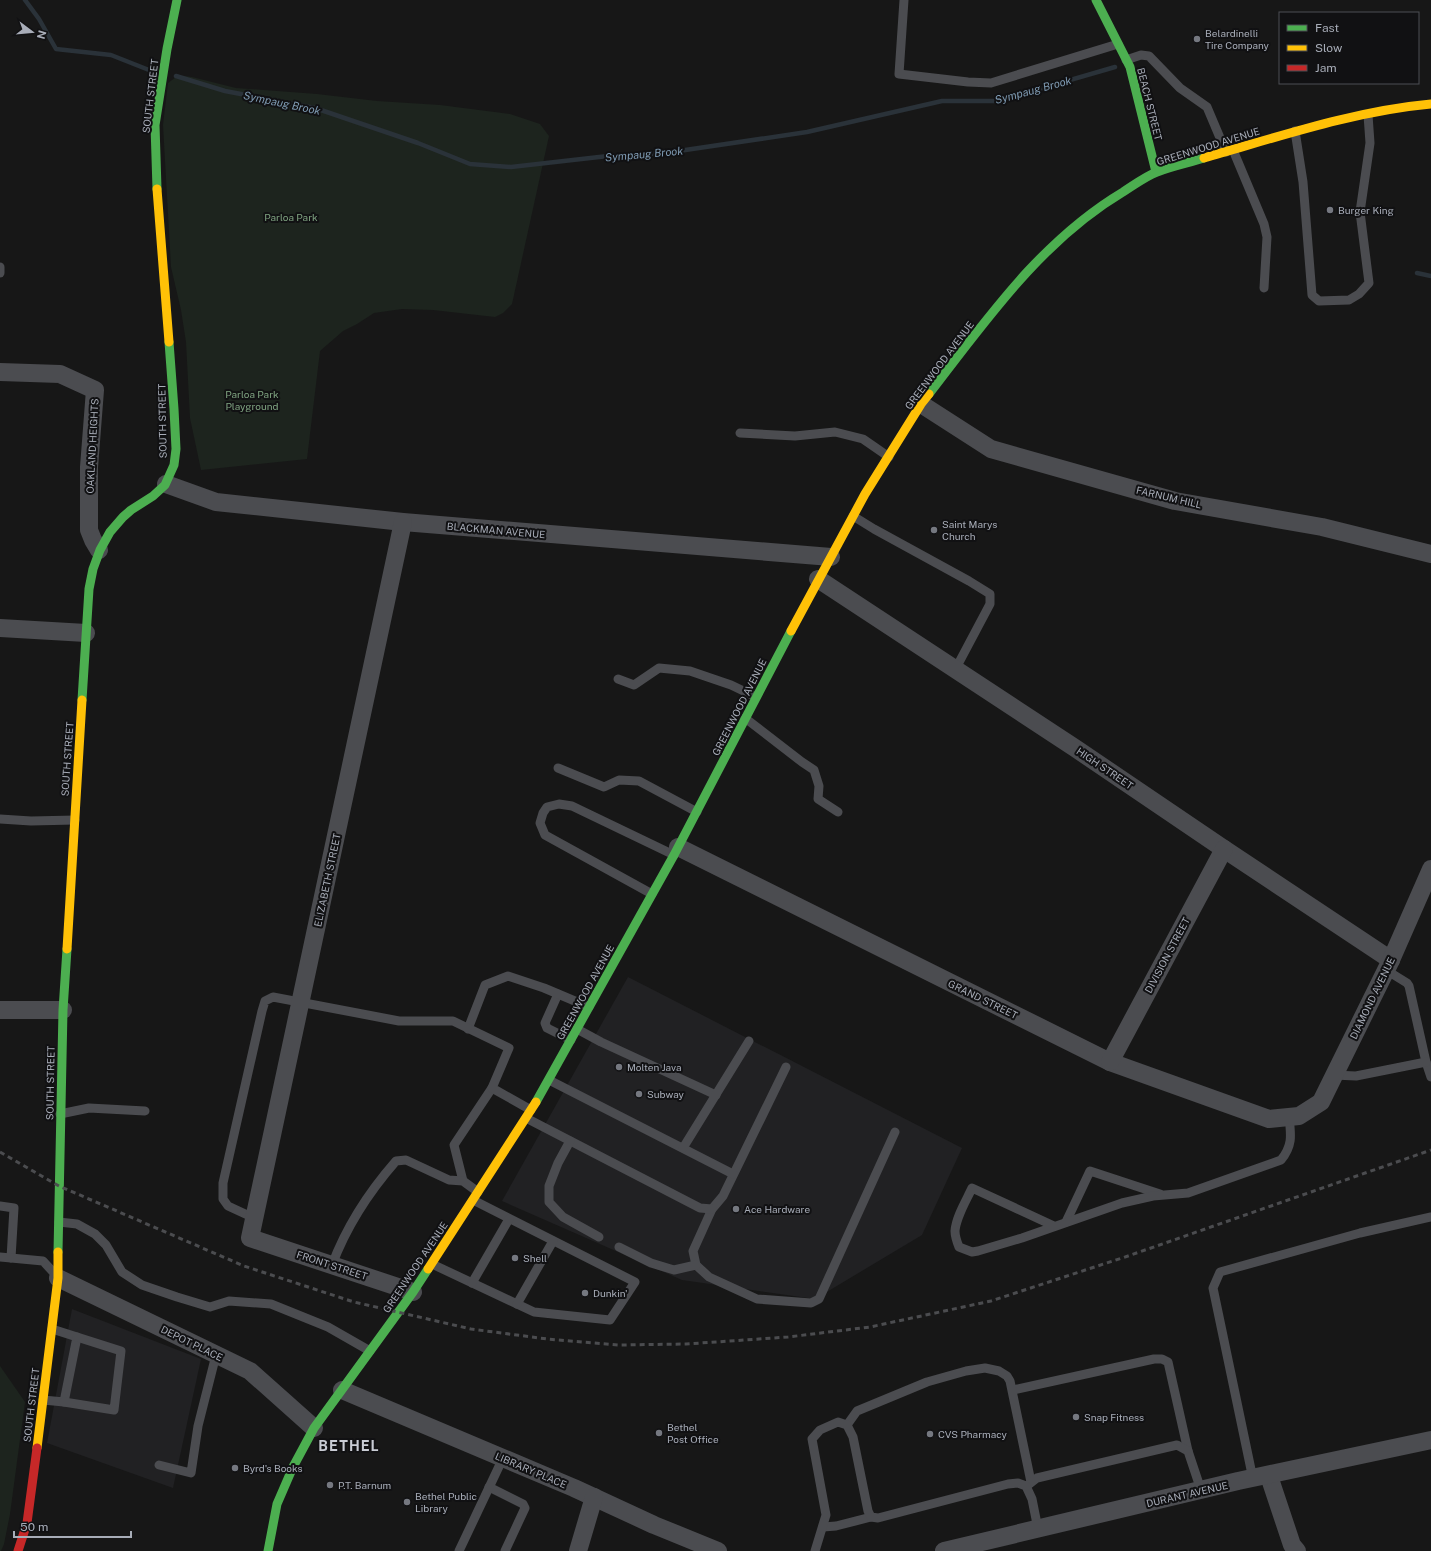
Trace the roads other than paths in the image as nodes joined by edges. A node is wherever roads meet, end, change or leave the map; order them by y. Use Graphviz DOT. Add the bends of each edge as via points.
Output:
graph roads {
  1 [pos="178,0"];
  2 [pos="904,0"];
  3 [pos="1096,0"];
  4 [pos="1118,44"];
  5 [pos="1126,60"];
  6 [pos="1431,104"];
  7 [pos="1368,114"];
  8 [pos="1295,132"];
  9 [pos="1229,151"];
  10 [pos="1156,172"];
  11 [pos="0,267"];
  12 [pos="0,273"];
  13 [pos="1264,288"];
  14 [pos="0,372"];
  15 [pos="921,404"];
  16 [pos="740,433"];
  17 [pos="888,457"];
  18 [pos="166,484"];
  19 [pos="853,516"];
  20 [pos="403,522"];
  21 [pos="99,550"];
  22 [pos="1431,554"];
  23 [pos="831,557"];
  24 [pos="818,580"];
  25 [pos="0,628"];
  26 [pos="86,633"];
  27 [pos="955,670"];
  28 [pos="618,679"];
  29 [pos="756,697"];
  30 [pos="745,718"];
  31 [pos="558,768"];
  32 [pos="697,812"];
  33 [pos="838,812"];
  34 [pos="0,819"];
  35 [pos="75,820"];
  36 [pos="1224,849"];
  37 [pos="676,851"];
  38 [pos="1431,869"];
  39 [pos="652,894"];
  40 [pos="1388,965"];
  41 [pos="558,994"];
  42 [pos="301,1001"];
  43 [pos="589,1007"];
  44 [pos="0,1010"];
  45 [pos="63,1010"];
  46 [pos="468,1028"];
  47 [pos="577,1028"];
  48 [pos="571,1040"];
  49 [pos="749,1041"];
  50 [pos="1110,1062"];
  51 [pos="1426,1062"];
  52 [pos="786,1067"];
  53 [pos="1334,1075"];
  54 [pos="1431,1077"];
  55 [pos="549,1080"];
  56 [pos="492,1088"];
  57 [pos="716,1095"];
  58 [pos="531,1110"];
  59 [pos="145,1111"];
  60 [pos="60,1114"];
  61 [pos="1294,1117"];
  62 [pos="526,1118"];
  63 [pos="895,1132"];
  64 [pos="570,1141"];
  65 [pos="683,1148"];
  66 [pos="733,1174"];
  67 [pos="463,1181"];
  68 [pos="1162,1195"];
  69 [pos="476,1197"];
  70 [pos="0,1206"];
  71 [pos="712,1208"];
  72 [pos="1431,1217"];
  73 [pos="254,1218"];
  74 [pos="509,1219"];
  75 [pos="59,1222"];
  76 [pos="1066,1222"];
  77 [pos="1054,1226"];
  78 [pos="599,1237"];
  79 [pos="250,1238"];
  80 [pos="553,1240"];
  81 [pos="619,1247"];
  82 [pos="0,1257"];
  83 [pos="11,1258"];
  84 [pos="432,1264"];
  85 [pos="332,1265"];
  86 [pos="696,1265"];
  87 [pos="58,1278"];
  88 [pos="472,1282"];
  89 [pos="414,1292"];
  90 [pos="517,1304"];
  91 [pos="52,1329"];
  92 [pos="77,1337"];
  93 [pos="370,1351"];
  94 [pos="216,1355"];
  95 [pos="342,1390"];
  96 [pos="1012,1390"];
  97 [pos="43,1400"];
  98 [pos="64,1402"];
  99 [pos="847,1425"];
  100 [pos="314,1428"];
  101 [pos="1431,1440"];
  102 [pos="1188,1451"];
  103 [pos="503,1458"];
  104 [pos="159,1465"];
  105 [pos="1261,1477"];
  106 [pos="1029,1484"];
  107 [pos="489,1487"];
  108 [pos="1201,1490"];
  109 [pos="594,1497"];
  110 [pos="871,1517"];
  111 [pos="823,1527"];
  112 [pos="1038,1529"];
  113 [pos="18,1551"];
  114 [pos="268,1551"];
  115 [pos="459,1551"];
  116 [pos="505,1551"];
  117 [pos="578,1551"];
  118 [pos="718,1551"];
  119 [pos="815,1551"];
  120 [pos="944,1551"];
  121 [pos="1296,1551"];
  1 -- 18 [label="main road, SOUTH STREET" via="163,70 155,132 161,252 176,443 174,465"];
  2 -- 4 [label="lane" via="899,74 992,83"];
  3 -- 4 [label="main road, BEACH STREET"];
  4 -- 5 [label="main road, BEACH STREET"];
  5 -- 9 [label="lane" via="1142,55 1149,56 1180,88 1207,107"];
  5 -- 10 [label="main road, BEACH STREET" via="1130,67"];
  6 -- 7 [label="main road, GREENWOOD AVENUE"];
  7 -- 8 [label="main road, GREENWOOD AVENUE"];
  7 -- 8 [label="lane" via="1370,143 1360,212 1369,283 1349,300 1319,300 1312,295"];
  8 -- 9 [label="main road, GREENWOOD AVENUE"];
  9 -- 10 [label="main road, GREENWOOD AVENUE"];
  9 -- 13 [label="lane" via="1264,224 1267,237"];
  10 -- 15 [label="main road, GREENWOOD AVENUE" via="1110,199 1079,222 1041,256 1003,298"];
  11 -- 12 [label="lane"];
  14 -- 21 [label="street, OAKLAND HEIGHTS" via="60,374 95,390 89,467 89,519 91,535"];
  15 -- 17 [label="main road, GREENWOOD AVENUE"];
  15 -- 22 [label="street, FARNUM HILL" via="992,449 1175,501 1322,528"];
  16 -- 17 [label="lane" via="795,436 835,432 863,439"];
  17 -- 19 [label="main road, GREENWOOD AVENUE"];
  18 -- 20 [label="street, BLACKMAN AVENUE" via="216,502"];
  18 -- 21 [label="main road, SOUTH STREET" via="155,496 122,517"];
  19 -- 23 [label="main road, GREENWOOD AVENUE"];
  19 -- 27 [label="lane" via="990,594 990,604"];
  20 -- 23 [label="street, BLACKMAN AVENUE"];
  20 -- 42 [label="street, ELIZABETH STREET"];
  21 -- 26 [label="main road, SOUTH STREET" via="89,589"];
  23 -- 24 [label="main road, GREENWOOD AVENUE"];
  24 -- 27 [label="street, HIGH STREET"];
  24 -- 29 [label="main road, GREENWOOD AVENUE"];
  25 -- 26 [label="street"];
  26 -- 35 [label="main road, SOUTH STREET"];
  27 -- 36 [label="street, HIGH STREET"];
  28 -- 29 [label="lane" via="634,684 659,668 690,671 731,685"];
  29 -- 30 [label="main road, GREENWOOD AVENUE"];
  30 -- 32 [label="main road, GREENWOOD AVENUE"];
  30 -- 33 [label="lane" via="814,770 819,786 818,798"];
  31 -- 32 [label="lane" via="604,787 619,780 639,782"];
  32 -- 37 [label="main road, GREENWOOD AVENUE"];
  34 -- 35 [label="lane"];
  35 -- 45 [label="main road, SOUTH STREET"];
  36 -- 40 [label="street, HIGH STREET"];
  36 -- 50 [label="street, DIVISION STREET"];
  37 -- 39 [label="main road, GREENWOOD AVENUE"];
  37 -- 39 [label="lane" via="572,806 553,805 542,813 540,824 545,835"];
  37 -- 50 [label="street, GRAND STREET"];
  38 -- 40 [label="street, DIAMOND AVENUE"];
  39 -- 43 [label="main road, GREENWOOD AVENUE"];
  40 -- 51 [label="lane" via="1409,986"];
  40 -- 53 [label="street, DIAMOND AVENUE"];
  41 -- 43 [label="lane"];
  41 -- 46 [label="lane" via="508,976 484,985"];
  41 -- 48 [label="lane" via="545,1023 547,1028"];
  42 -- 46 [label="lane" via="399,1021 453,1021"];
  42 -- 73 [label="street, ELIZABETH STREET"];
  42 -- 73 [label="lane" via="273,997 266,1001 223,1183 223,1199 228,1206"];
  43 -- 47 [label="main road, GREENWOOD AVENUE"];
  44 -- 45 [label="street"];
  45 -- 60 [label="main road, SOUTH STREET"];
  46 -- 56 [label="lane" via="509,1048"];
  47 -- 48 [label="main road, GREENWOOD AVENUE"];
  47 -- 57 [label="lane" via="601,1042"];
  48 -- 55 [label="main road, GREENWOOD AVENUE"];
  49 -- 57 [label="lane"];
  50 -- 61 [label="street, GRAND STREET" via="1269,1119"];
  51 -- 53 [label="lane" via="1356,1076"];
  51 -- 54 [label="lane"];
  52 -- 66 [label="lane"];
  53 -- 61 [label="street, DIAMOND AVENUE" via="1321,1102"];
  55 -- 58 [label="main road, GREENWOOD AVENUE"];
  55 -- 65 [label="lane"];
  56 -- 58 [label="lane"];
  56 -- 67 [label="lane" via="454,1145"];
  57 -- 65 [label="lane"];
  58 -- 62 [label="main road, GREENWOOD AVENUE"];
  59 -- 60 [label="lane" via="88,1108"];
  60 -- 75 [label="main road, SOUTH STREET"];
  61 -- 68 [label="lane" via="1290,1144 1281,1160 1188,1193"];
  62 -- 64 [label="lane"];
  62 -- 69 [label="main road, GREENWOOD AVENUE"];
  63 -- 86 [label="lane" via="819,1299 811,1302 756,1299 709,1277"];
  64 -- 71 [label="lane" via="700,1208"];
  64 -- 78 [label="lane" via="549,1186 549,1202 563,1217"];
  65 -- 66 [label="lane"];
  66 -- 71 [label="lane" via="723,1196"];
  67 -- 69 [label="lane"];
  67 -- 85 [label="lane" via="450,1180 406,1160 396,1161 359,1207"];
  68 -- 76 [label="lane" via="1122,1203"];
  68 -- 76 [label="lane" via="1090,1171"];
  69 -- 74 [label="lane"];
  69 -- 84 [label="main road, GREENWOOD AVENUE"];
  70 -- 83 [label="lane" via="14,1208"];
  71 -- 86 [label="lane" via="693,1251"];
  72 -- 105 [label="lane" via="1360,1233 1220,1272 1213,1288"];
  73 -- 79 [label="street, ELIZABETH STREET"];
  74 -- 80 [label="lane"];
  74 -- 88 [label="lane"];
  75 -- 87 [label="main road, SOUTH STREET"];
  75 -- 93 [label="lane" via="77,1224 95,1234 106,1245 122,1272 142,1285 210,1307 229,1301 271,1304 328,1327"];
  76 -- 77 [label="lane"];
  77 -- 77 [label="lane" via="972,1252 959,1247 955,1231 972,1188"];
  79 -- 85 [label="street, FRONT STREET"];
  80 -- 90 [label="lane"];
  80 -- 90 [label="lane" via="635,1282 610,1320 534,1312"];
  81 -- 86 [label="lane" via="651,1263 674,1270"];
  82 -- 83 [label="lane"];
  83 -- 87 [label="lane" via="43,1261"];
  84 -- 88 [label="lane"];
  84 -- 89 [label="main road, GREENWOOD AVENUE"];
  85 -- 89 [label="street, FRONT STREET"];
  87 -- 91 [label="main road, SOUTH STREET"];
  87 -- 94 [label="street, DEPOT PLACE"];
  88 -- 90 [label="lane"];
  89 -- 93 [label="main road, GREENWOOD AVENUE"];
  91 -- 92 [label="lane"];
  91 -- 97 [label="main road, SOUTH STREET"];
  92 -- 98 [label="lane"];
  92 -- 98 [label="lane" via="121,1351 114,1410"];
  93 -- 95 [label="main road, GREENWOOD AVENUE"];
  94 -- 100 [label="street, DEPOT PLACE" via="250,1371"];
  94 -- 104 [label="lane" via="198,1426 191,1472"];
  95 -- 100 [label="main road, GREENWOOD AVENUE"];
  95 -- 103 [label="street, LIBRARY PLACE"];
  96 -- 99 [label="lane" via="1007,1376 999,1371 985,1368 966,1371 927,1382 857,1412"];
  96 -- 102 [label="lane" via="1162,1359 1168,1362"];
  96 -- 106 [label="lane"];
  97 -- 98 [label="lane"];
  97 -- 113 [label="main road, SOUTH STREET" via="27,1523"];
  99 -- 110 [label="lane" via="853,1436"];
  99 -- 111 [label="lane" via="838,1422 820,1430 812,1438 826,1515"];
  100 -- 114 [label="main road, GREENWOOD AVENUE" via="293,1467 278,1504"];
  101 -- 105 [label="street, DURANT AVENUE"];
  102 -- 106 [label="lane" via="1177,1445 1037,1478"];
  102 -- 108 [label="lane"];
  103 -- 107 [label="lane"];
  103 -- 109 [label="street, LIBRARY PLACE"];
  105 -- 108 [label="street, DURANT AVENUE"];
  105 -- 121 [label="street"];
  106 -- 110 [label="lane" via="1008,1484 878,1518"];
  106 -- 112 [label="lane"];
  107 -- 115 [label="lane"];
  107 -- 116 [label="lane" via="523,1504 525,1508"];
  108 -- 112 [label="street, DURANT AVENUE"];
  109 -- 117 [label="street"];
  109 -- 118 [label="street, LIBRARY PLACE"];
  110 -- 111 [label="lane"];
  111 -- 119 [label="lane"];
  112 -- 120 [label="street, DURANT AVENUE"];
}
